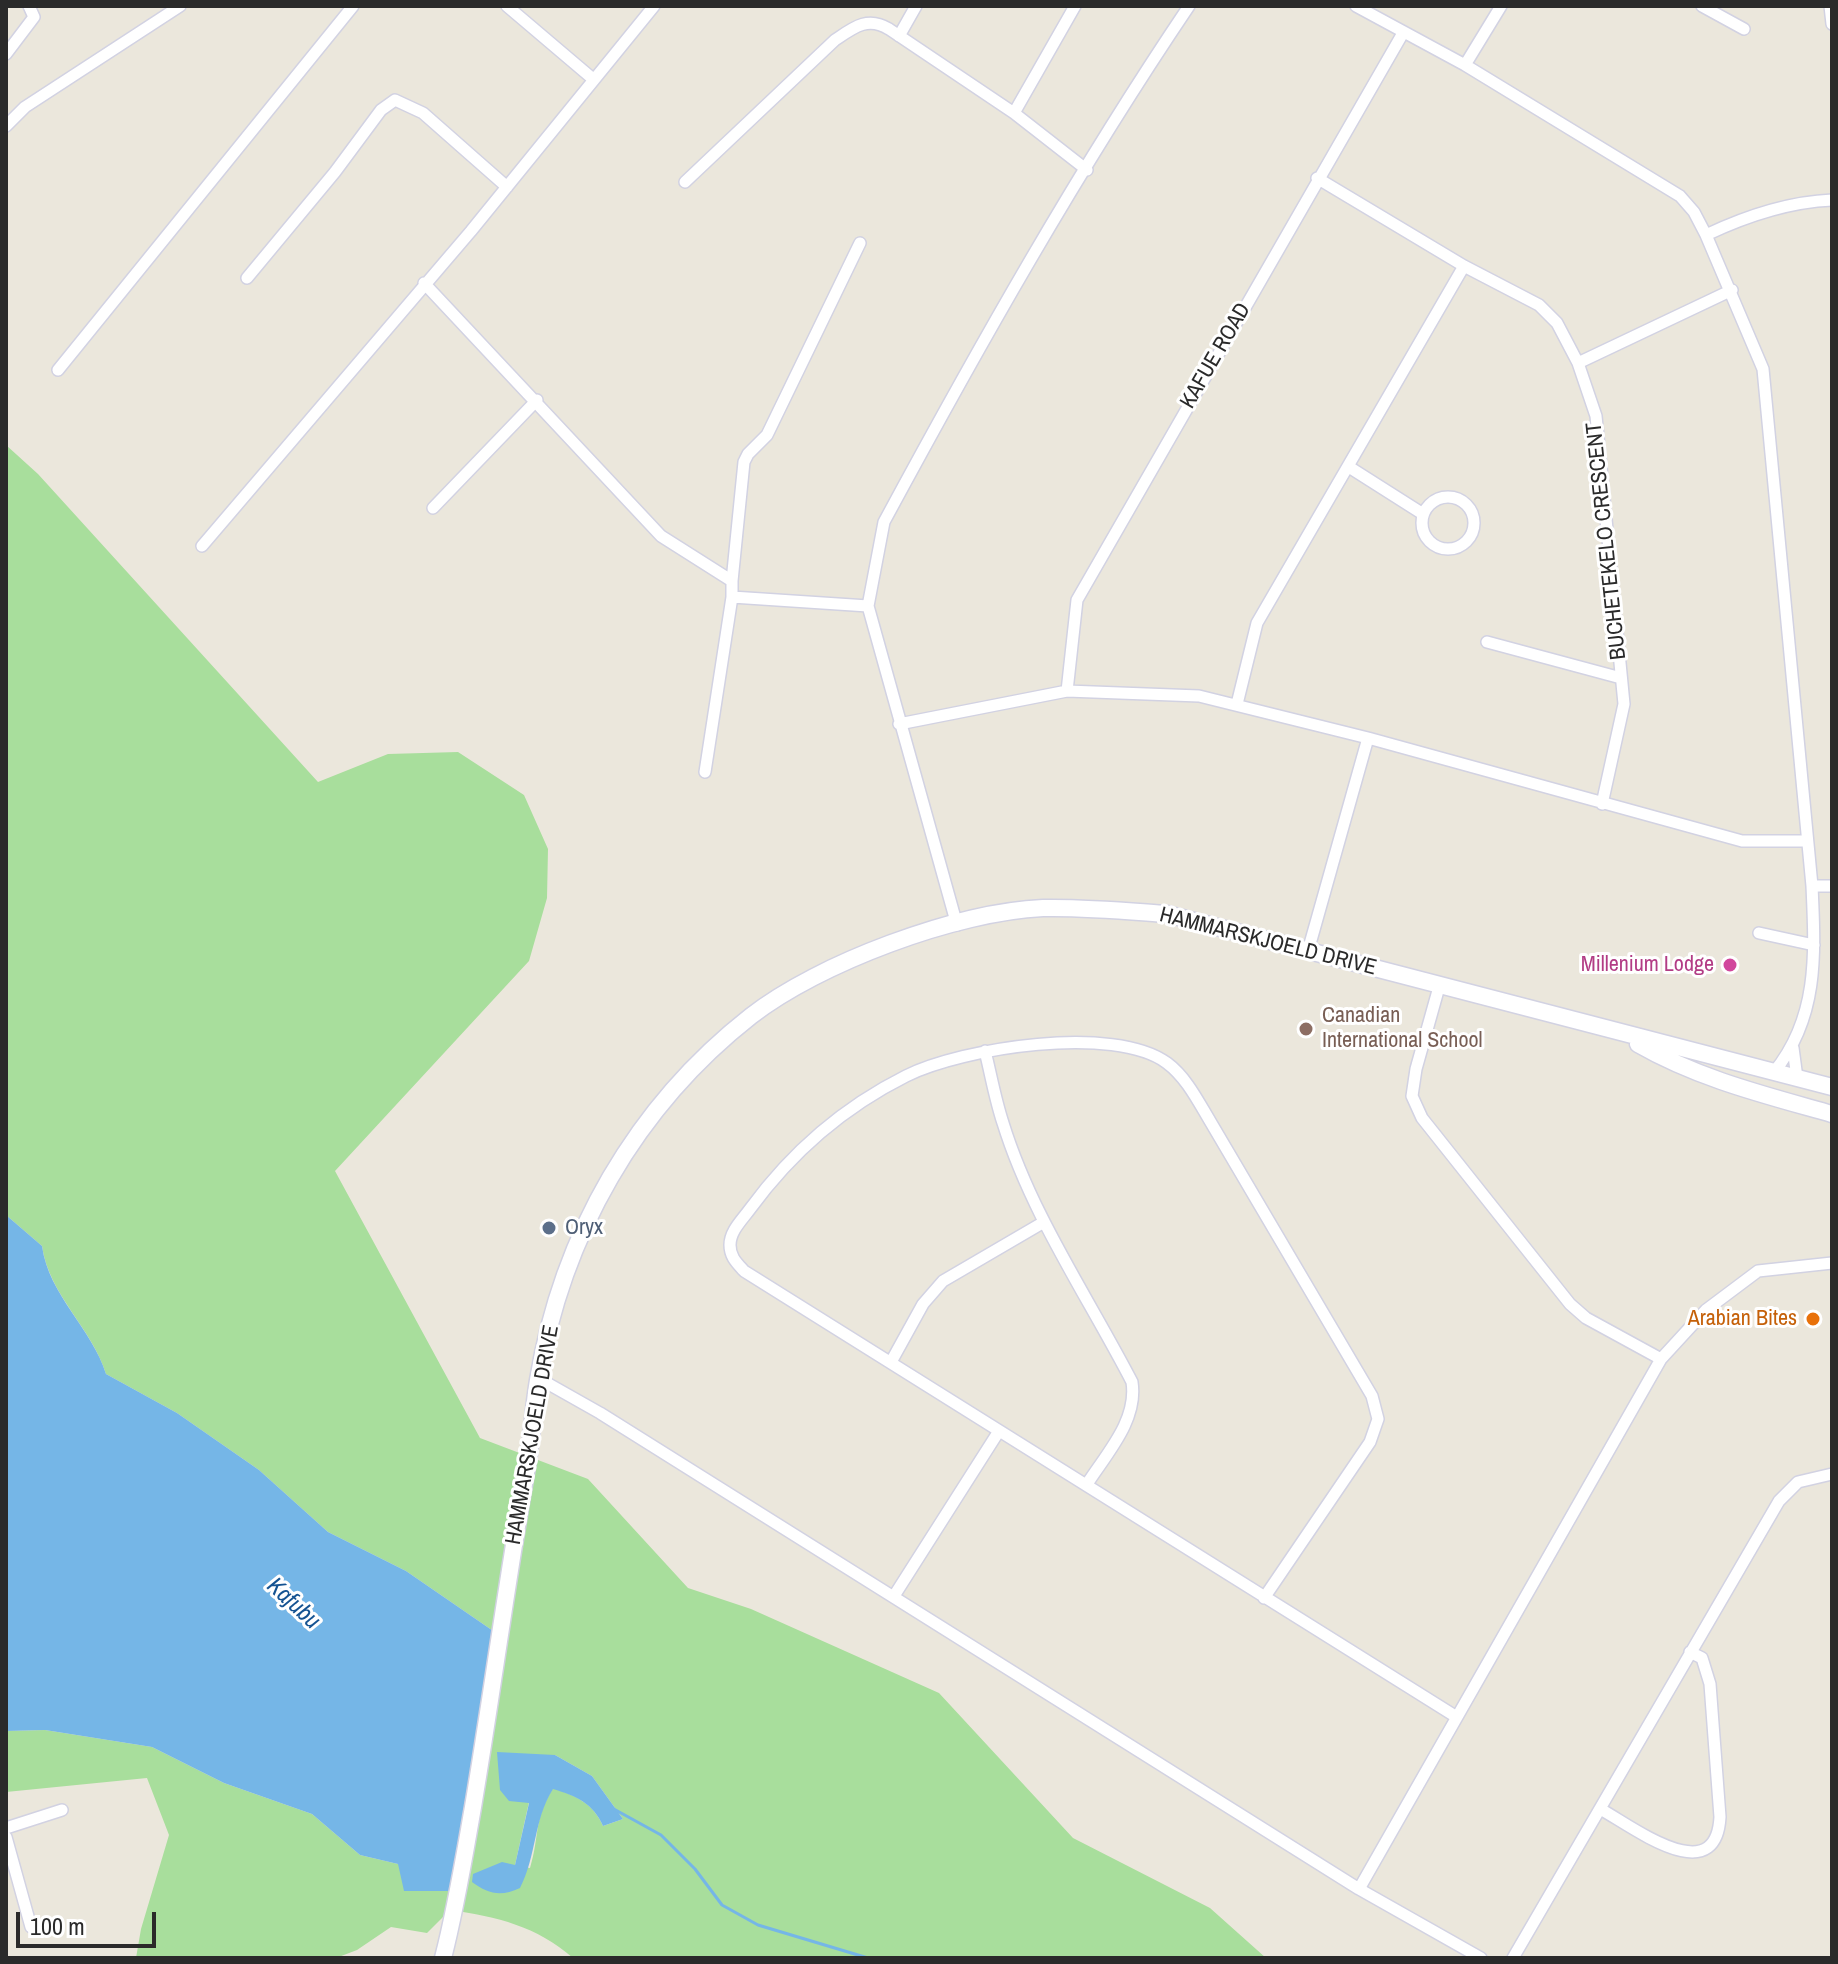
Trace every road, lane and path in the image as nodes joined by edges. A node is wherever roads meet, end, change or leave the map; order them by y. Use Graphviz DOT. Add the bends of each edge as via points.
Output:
graph roads {
  1 [pos="29,6"];
  2 [pos="180,6"];
  3 [pos="353,6"];
  4 [pos="507,6"];
  5 [pos="654,6"];
  6 [pos="916,6"];
  7 [pos="1075,6"];
  8 [pos="1189,6"];
  9 [pos="1356,6"];
  10 [pos="1501,6"];
  11 [pos="1702,6"];
  12 [pos="1830,6"];
  13 [pos="1726,12"];
  14 [pos="1832,24"];
  15 [pos="1744,29"];
  16 [pos="1403,33"];
  17 [pos="899,36"];
  18 [pos="6,54"];
  19 [pos="1465,65"];
  20 [pos="593,79"];
  21 [pos="1014,113"];
  22 [pos="6,126"];
  23 [pos="1087,170"];
  24 [pos="1317,178"];
  25 [pos="685,182"];
  26 [pos="507,187"];
  27 [pos="1832,200"];
  28 [pos="1706,235"];
  29 [pos="860,243"];
  30 [pos="1464,266"];
  31 [pos="247,278"];
  32 [pos="424,283"];
  33 [pos="1732,290"];
  34 [pos="1578,363"];
  35 [pos="58,370"];
  36 [pos="537,400"];
  37 [pos="1349,467"];
  38 [pos="433,508"];
  39 [pos="1423,514"];
  40 [pos="202,546"];
  41 [pos="732,581"];
  42 [pos="732,597"];
  43 [pos="868,606"];
  44 [pos="1487,642"];
  45 [pos="1621,678"];
  46 [pos="1067,691"];
  47 [pos="1237,704"];
  48 [pos="899,724"];
  49 [pos="1368,738"];
  50 [pos="705,772"];
  51 [pos="1602,804"];
  52 [pos="1807,841"];
  53 [pos="1812,886"];
  54 [pos="1832,886"];
  55 [pos="957,925"];
  56 [pos="1759,933"];
  57 [pos="1814,945"];
  58 [pos="1308,951"];
  59 [pos="1439,987"];
  60 [pos="1619,1034"];
  61 [pos="1793,1048"];
  62 [pos="985,1051"];
  63 [pos="1745,1065"];
  64 [pos="1774,1072"];
  65 [pos="1797,1078"];
  66 [pos="1832,1087"];
  67 [pos="1741,1088"];
  68 [pos="1832,1114"];
  69 [pos="1044,1222"];
  70 [pos="1832,1263"];
  71 [pos="1661,1359"];
  72 [pos="891,1362"];
  73 [pos="538,1378"];
  74 [pos="999,1431"];
  75 [pos="1832,1474"];
  76 [pos="1087,1484"];
  77 [pos="894,1596"];
  78 [pos="1264,1598"];
  79 [pos="1690,1652"];
  80 [pos="1455,1716"];
  81 [pos="62,1810"];
  82 [pos="1602,1810"];
  83 [pos="6,1828"];
  84 [pos="6,1837"];
  85 [pos="1359,1889"];
  86 [pos="31,1927"];
  87 [pos="443,1958"];
  88 [pos="1481,1958"];
  89 [pos="1513,1958"];
  1 -- 18 [label="street" via="34,17"];
  2 -- 22 [label="street" via="25,107"];
  3 -- 35 [label="street"];
  4 -- 20 [label="street"];
  5 -- 20 [label="street"];
  6 -- 17 [label="street"];
  7 -- 21 [label="street"];
  8 -- 23 [label="street"];
  9 -- 16 [label="street"];
  10 -- 19 [label="street"];
  11 -- 13 [label="street"];
  12 -- 14 [label="street"];
  13 -- 15 [label="street"];
  16 -- 19 [label="street"];
  16 -- 24 [label="street, KAFUE ROAD"];
  17 -- 21 [label="street"];
  17 -- 25 [label="street" via="871,21 855,26"];
  19 -- 28 [label="street" via="1680,196"];
  20 -- 26 [label="street"];
  21 -- 23 [label="street"];
  23 -- 43 [label="street" via="985,335 884,522"];
  24 -- 30 [label="street, BUCHETEKELO CRESCENT"];
  24 -- 46 [label="street, KAFUE ROAD" via="1077,600"];
  26 -- 31 [label="street" via="423,113 395,100 381,110"];
  26 -- 32 [label="street"];
  27 -- 28 [label="street" via="1767,211"];
  28 -- 33 [label="street"];
  29 -- 41 [label="street" via="767,435 744,462"];
  30 -- 34 [label="street, BUCHETEKELO CRESCENT" via="1539,305 1557,323"];
  30 -- 37 [label="street"];
  32 -- 36 [label="street"];
  32 -- 40 [label="street"];
  33 -- 34 [label="street"];
  33 -- 52 [label="street" via="1763,369"];
  34 -- 45 [label="street, BUCHETEKELO CRESCENT" via="1596,416"];
  36 -- 38 [label="street"];
  36 -- 41 [label="street" via="661,536"];
  37 -- 39 [label="street"];
  37 -- 47 [label="street" via="1257,623"];
  39 -- 39 [label="street" via="1439,498 1451,497 1470,509 1472,531 1466,541 1445,549 1426,536"];
  41 -- 42 [label="street"];
  42 -- 43 [label="street"];
  42 -- 50 [label="street"];
  43 -- 48 [label="street"];
  44 -- 45 [label="street"];
  45 -- 51 [label="street, BUCHETEKELO CRESCENT" via="1621,726"];
  46 -- 47 [label="street" via="1199,696"];
  46 -- 48 [label="street"];
  47 -- 49 [label="street"];
  48 -- 55 [label="street"];
  49 -- 51 [label="street"];
  49 -- 58 [label="street"];
  51 -- 52 [label="street" via="1742,841"];
  52 -- 53 [label="street"];
  53 -- 54 [label="street"];
  53 -- 57 [label="street"];
  55 -- 58 [label="main road, HAMMARSKJOELD DRIVE" via="1039,908 1093,908 1167,914"];
  55 -- 73 [label="main road, HAMMARSKJOELD DRIVE" via="875,949 811,977 769,1002 692,1066 645,1120 584,1227"];
  56 -- 57 [label="street"];
  57 -- 61 [label="street" via="1813,982"];
  58 -- 59 [label="main road, HAMMARSKJOELD DRIVE"];
  59 -- 60 [label="main road, HAMMARSKJOELD DRIVE"];
  59 -- 71 [label="street" via="1412,1096 1422,1118 1570,1304"];
  60 -- 63 [label="main road, HAMMARSKJOELD DRIVE"];
  60 -- 67 [label="main road, HAMMARSKJOELD DRIVE" via="1676,1066"];
  61 -- 64 [label="street"];
  61 -- 65 [label="street"];
  62 -- 69 [label="street" via="1003,1123"];
  62 -- 72 [label="street" via="907,1076 850,1111 796,1153 732,1234 734,1261 744,1271"];
  62 -- 78 [label="street" via="1056,1043 1105,1045 1145,1051 1168,1063 1189,1086 1372,1396 1378,1419 1370,1442"];
  63 -- 64 [label="main road, HAMMARSKJOELD DRIVE"];
  63 -- 67 [label="main road" via="1738,1075"];
  64 -- 65 [label="main road, HAMMARSKJOELD DRIVE"];
  65 -- 66 [label="main road, HAMMARSKJOELD DRIVE"];
  67 -- 68 [label="main road, HAMMARSKJOELD DRIVE"];
  69 -- 72 [label="street" via="943,1281 923,1304"];
  69 -- 76 [label="street" via="1132,1382 1135,1401 1127,1421"];
  70 -- 71 [label="street" via="1758,1271 1706,1310"];
  71 -- 80 [label="street"];
  72 -- 74 [label="street"];
  73 -- 77 [label="street"];
  73 -- 87 [label="main road, HAMMARSKJOELD DRIVE" via="481,1757"];
  74 -- 76 [label="street"];
  74 -- 77 [label="street"];
  75 -- 79 [label="street" via="1798,1482 1779,1501"];
  76 -- 78 [label="street"];
  77 -- 85 [label="street"];
  78 -- 80 [label="street"];
  79 -- 82 [label="street"];
  79 -- 82 [label="street" via="1702,1658 1710,1684 1720,1817 1713,1843 1703,1850 1676,1851"];
  80 -- 85 [label="street"];
  81 -- 83 [label="street"];
  82 -- 89 [label="street"];
  84 -- 86 [label="street"];
  85 -- 88 [label="street"];
}
